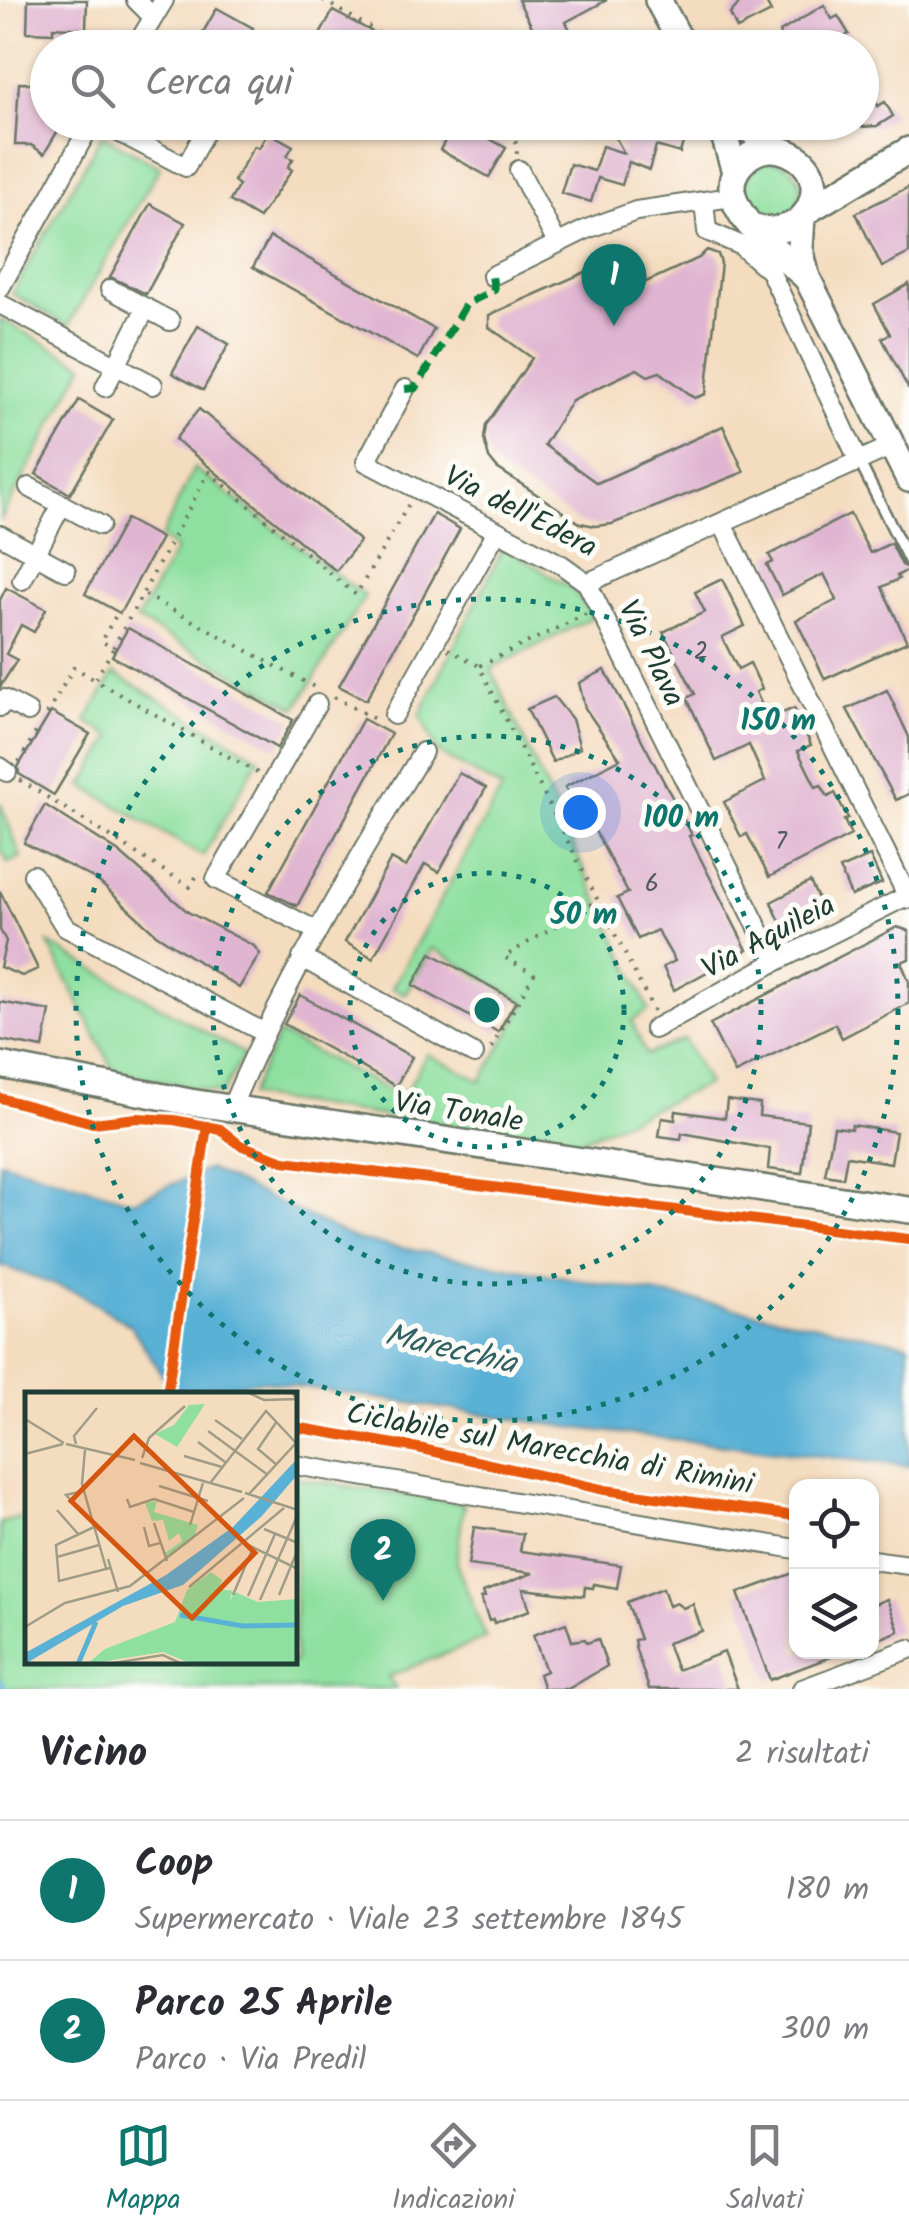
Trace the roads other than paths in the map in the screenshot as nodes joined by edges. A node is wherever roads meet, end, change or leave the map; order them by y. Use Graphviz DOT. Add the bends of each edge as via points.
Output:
graph roads {
  1 [pos="136,0"];
  2 [pos="164,0"];
  3 [pos="658,0"];
  4 [pos="153,17"];
  5 [pos="146,30"];
  6 [pos="674,30"];
  7 [pos="86,140"];
  8 [pos="133,140"];
  9 [pos="200,140"];
  10 [pos="724,140"];
  11 [pos="766,140"];
  12 [pos="790,155"];
  13 [pos="899,156"];
  14 [pos="518,170"];
  15 [pos="734,184"];
  16 [pos="704,202"];
  17 [pos="806,214"];
  18 [pos="754,227"];
  19 [pos="557,243"];
  20 [pos="492,276"];
  21 [pos="807,278"];
  22 [pos="0,288"];
  23 [pos="110,289"];
  24 [pos="0,304"];
  25 [pos="146,308"];
  26 [pos="170,321"];
  27 [pos="116,366"];
  28 [pos="153,385"];
  29 [pos="105,386"];
  30 [pos="405,389"];
  31 [pos="892,446"];
  32 [pos="859,461"];
  33 [pos="909,479"];
  34 [pos="28,486"];
  35 [pos="62,504"];
  36 [pos="722,523"];
  37 [pos="100,525"];
  38 [pos="497,530"];
  39 [pos="0,536"];
  40 [pos="36,554"];
  41 [pos="909,561"];
  42 [pos="66,571"];
  43 [pos="22,580"];
  44 [pos="588,583"];
  45 [pos="317,704"];
  46 [pos="0,707"];
  47 [pos="28,712"];
  48 [pos="394,716"];
  49 [pos="423,752"];
  50 [pos="33,874"];
  51 [pos="908,897"];
  52 [pos="317,931"];
  53 [pos="302,958"];
  54 [pos="775,962"];
  55 [pos="658,1027"];
  56 [pos="263,1032"];
  57 [pos="474,1054"];
  58 [pos="0,1065"];
  59 [pos="231,1108"];
  60 [pos="909,1210"];
  61 [pos="298,1465"];
  62 [pos="789,1547"];
  63 [pos="879,1562"];
  64 [pos="908,1568"];
  65 [pos="909,1649"];
  66 [pos="802,1689"];
  1 -- 4 [label="street"];
  2 -- 4 [label="street"];
  3 -- 6 [label="street"];
  4 -- 5 [label="street"];
  7 -- 22 [label="street"];
  8 -- 9 [label="street" via="186,166"];
  10 -- 15 [label="street"];
  11 -- 12 [label="street"];
  12 -- 13 [label="street" via="850,170"];
  12 -- 15 [label="street" via="754,153"];
  12 -- 17 [label="street" via="814,183"];
  13 -- 17 [label="street"];
  14 -- 19 [label="street"];
  15 -- 16 [label="street"];
  15 -- 18 [label="street" via="744,219"];
  16 -- 19 [label="street" via="636,211"];
  16 -- 32 [label="street" via="707,230 740,245 770,271"];
  17 -- 18 [label="street" via="780,231"];
  17 -- 21 [label="street" via="800,248"];
  18 -- 21 [label="street"];
  19 -- 20 [label="street"];
  21 -- 31 [label="street"];
  23 -- 25 [label="street"];
  24 -- 27 [label="street"];
  25 -- 26 [label="street"];
  25 -- 27 [label="street"];
  27 -- 28 [label="street"];
  27 -- 29 [label="street"];
  30 -- 38 [label="street, Via dell'Edera" via="366,462"];
  31 -- 32 [label="street, Via dell'Edera"];
  31 -- 33 [label="street"];
  32 -- 36 [label="street, Via dell'Edera"];
  32 -- 41 [label="lane"];
  34 -- 35 [label="street"];
  35 -- 37 [label="street"];
  35 -- 40 [label="street"];
  36 -- 44 [label="street, Via dell'Edera"];
  36 -- 51 [label="street"];
  38 -- 44 [label="street, Via dell'Edera"];
  38 -- 48 [label="street"];
  39 -- 40 [label="street"];
  40 -- 42 [label="street"];
  40 -- 43 [label="street"];
  44 -- 54 [label="street, Via Plava"];
  45 -- 52 [label="street" via="216,880"];
  46 -- 47 [label="street" via="4,700"];
  49 -- 52 [label="street"];
  50 -- 56 [label="street" via="65,926"];
  51 -- 54 [label="street, Via Aquileia"];
  52 -- 53 [label="street"];
  53 -- 56 [label="street"];
  53 -- 57 [label="street"];
  54 -- 55 [label="street, Via Aquileia"];
  56 -- 59 [label="street"];
  58 -- 59 [label="street, Via Tonale"];
  59 -- 60 [label="street, Via Tonale"];
  61 -- 62 [label="street"];
  63 -- 64 [label="street"];
  65 -- 66 [label="street"];
}
